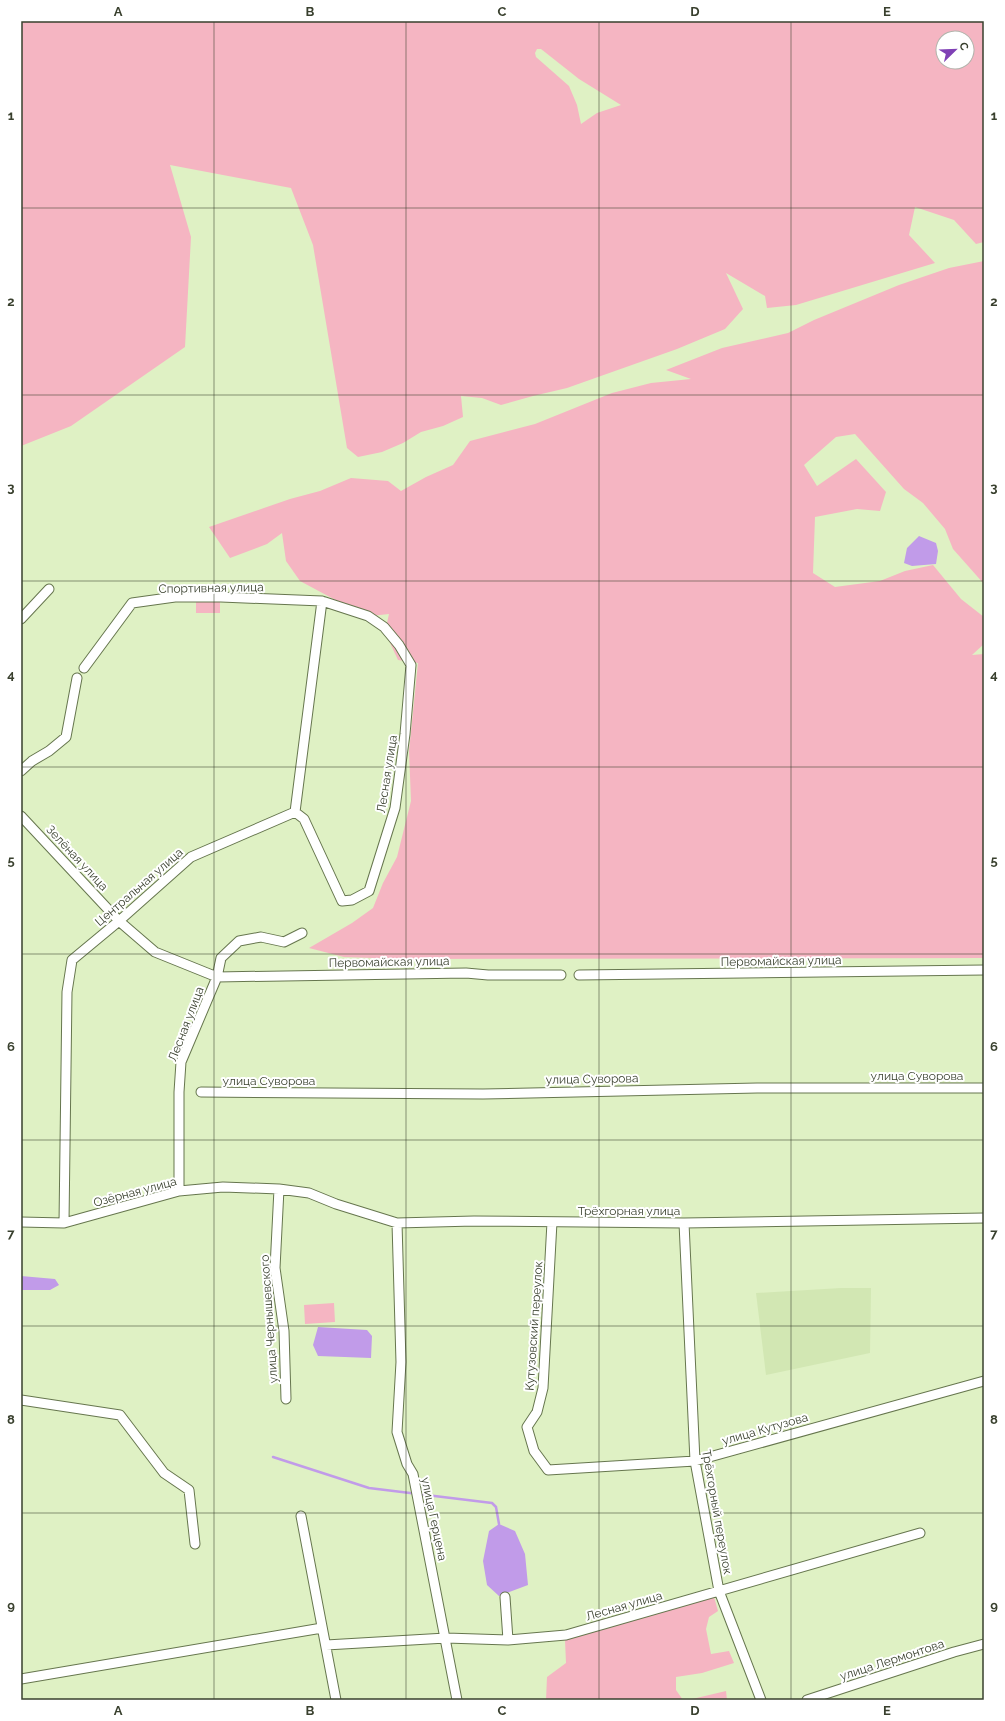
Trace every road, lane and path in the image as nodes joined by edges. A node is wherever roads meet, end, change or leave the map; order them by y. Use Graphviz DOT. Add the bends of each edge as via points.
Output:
graph roads {
  1 [pos="49,589"];
  2 [pos="322,601"];
  3 [pos="21,619"];
  4 [pos="84,668"];
  5 [pos="77,678"];
  6 [pos="21,771"];
  7 [pos="296,812"];
  8 [pos="21,816"];
  9 [pos="119,921"];
  10 [pos="302,933"];
  11 [pos="984,970"];
  12 [pos="561,975"];
  13 [pos="579,975"];
  14 [pos="217,977"];
  15 [pos="984,1088"];
  16 [pos="201,1092"];
  17 [pos="280,1189"];
  18 [pos="179,1191"];
  19 [pos="984,1218"];
  20 [pos="21,1222"];
  21 [pos="552,1222"];
  22 [pos="64,1223"];
  23 [pos="397,1223"];
  24 [pos="684,1223"];
  25 [pos="984,1381"];
  26 [pos="286,1399"];
  27 [pos="21,1400"];
  28 [pos="695,1461"];
  29 [pos="548,1470"];
  30 [pos="301,1516"];
  31 [pos="920,1533"];
  32 [pos="195,1544"];
  33 [pos="719,1591"];
  34 [pos="505,1597"];
  35 [pos="322,1628"];
  36 [pos="446,1638"];
  37 [pos="508,1640"];
  38 [pos="984,1644"];
  39 [pos="326,1645"];
  40 [pos="21,1679"];
  41 [pos="336,1700"];
  42 [pos="457,1700"];
  43 [pos="761,1700"];
  44 [pos="807,1700"];
  1 -- 3 [label="street"];
  2 -- 4 [label="street, Спортивная улица" via="221,597 176,598 132,603"];
  2 -- 7 [label="street"];
  2 -- 7 [label="street, Лесная улица" via="368,616 384,627 411,665 395,808 369,891 352,900 342,901 304,819"];
  5 -- 6 [label="street" via="66,737"];
  7 -- 9 [label="street, Центральная улица" via="191,857"];
  8 -- 9 [label="street, Зелёная улица"];
  9 -- 14 [label="street, Зелёная улица" via="155,952"];
  9 -- 22 [label="street, Центральная улица" via="72,960 67,992"];
  10 -- 14 [label="street, Лесная улица" via="284,942 261,937 239,941 221,958"];
  11 -- 13 [label="street, Первомайская улица"];
  12 -- 14 [label="street, Первомайская улица" via="466,973"];
  14 -- 18 [label="street, Лесная улица" via="181,1062"];
  15 -- 16 [label="street, улица Суворова" via="757,1088 483,1094"];
  17 -- 18 [label="street, Озёрная улица" via="223,1187"];
  17 -- 23 [label="street, Трёхгорная улица" via="309,1193"];
  17 -- 26 [label="street, улица Чернышевского" via="275,1268 284,1331"];
  18 -- 22 [label="street, Озёрная улица"];
  19 -- 24 [label="street, Трёхгорная улица"];
  20 -- 22 [label="street, Озёрная улица"];
  21 -- 23 [label="street, Трёхгорная улица"];
  21 -- 24 [label="street, Трёхгорная улица"];
  21 -- 29 [label="street, Кутузовский переулок" via="544,1388 537,1412 527,1427 534,1451"];
  23 -- 36 [label="street, улица Герцена" via="401,1362 398,1432 407,1464 413,1474"];
  24 -- 28 [label="street, Трёхгорный переулок"];
  25 -- 28 [label="street, улица Кутузова"];
  27 -- 32 [label="street" via="120,1415 164,1473 189,1490"];
  28 -- 29 [label="street, улица Кутузова"];
  28 -- 33 [label="street, Трёхгорный переулок"];
  30 -- 35 [label="street"];
  31 -- 33 [label="street, Лесная улица"];
  33 -- 37 [label="street, Лесная улица" via="566,1634"];
  33 -- 43 [label="street, Трёхгорный переулок"];
  34 -- 37 [label="street"];
  35 -- 39 [label="street"];
  35 -- 40 [label="street"];
  36 -- 37 [label="street, Лесная улица"];
  36 -- 39 [label="street, Лесная улица"];
  36 -- 42 [label="street, улица Герцена"];
  38 -- 44 [label="street, улица Лермонтова"];
  39 -- 41 [label="street"];
}
